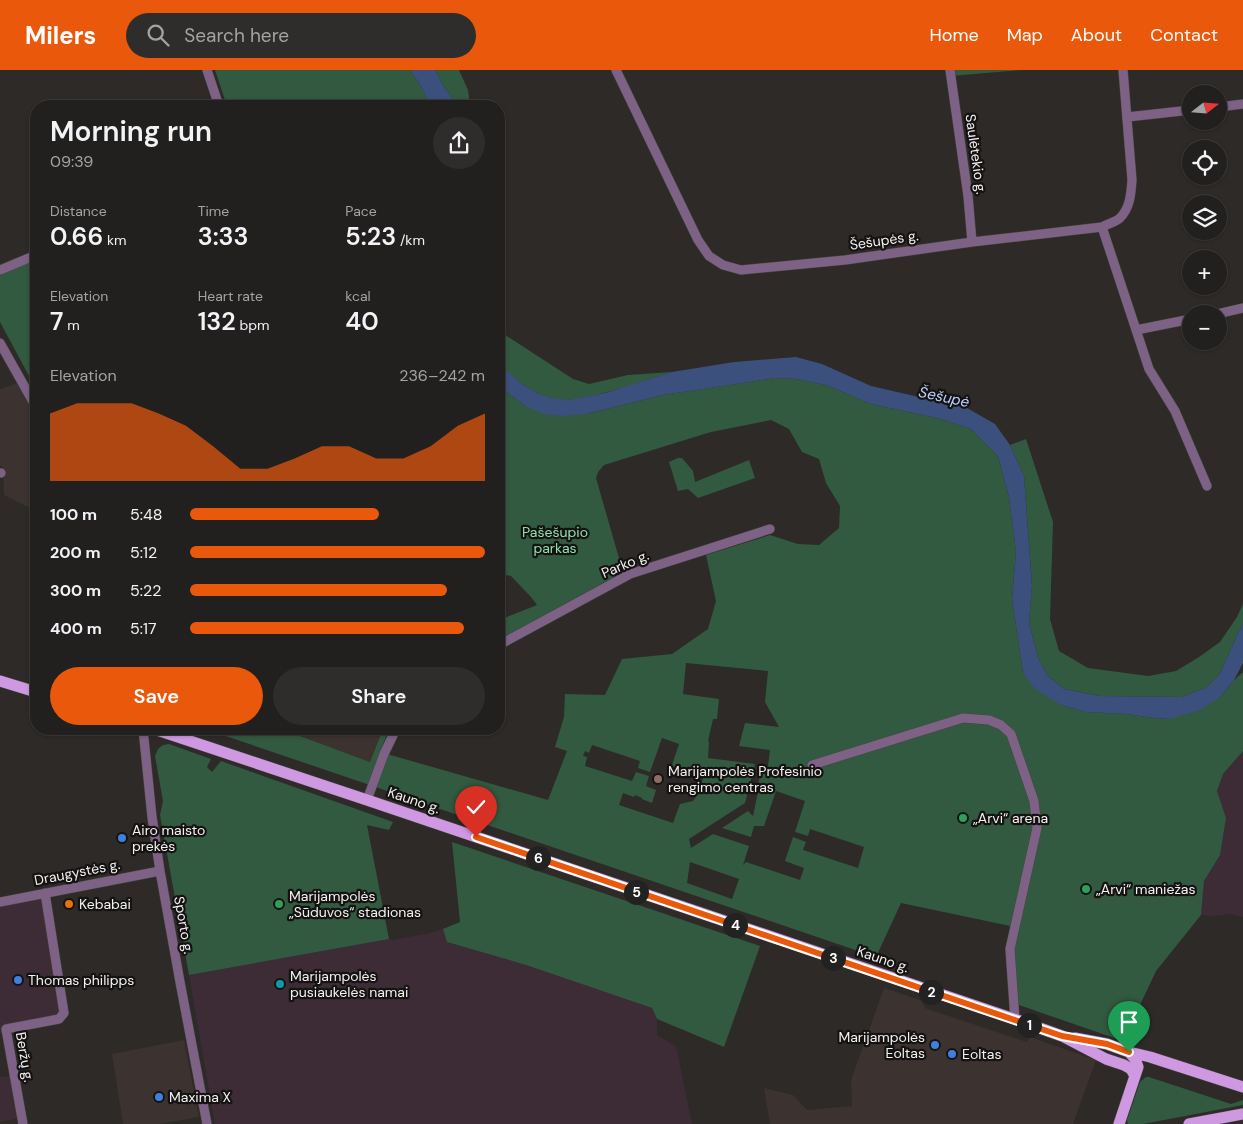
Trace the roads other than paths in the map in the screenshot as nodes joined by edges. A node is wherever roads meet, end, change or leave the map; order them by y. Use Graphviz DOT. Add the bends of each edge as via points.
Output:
graph roads {
  1 [pos="207,70"];
  2 [pos="616,70"];
  3 [pos="950,70"];
  4 [pos="1123,70"];
  5 [pos="217,100"];
  6 [pos="1243,104"];
  7 [pos="1228,106"];
  8 [pos="1182,111"];
  9 [pos="1127,117"];
  10 [pos="1102,227"];
  11 [pos="972,242"];
  12 [pos="30,258"];
  13 [pos="0,270"];
  14 [pos="1243,308"];
  15 [pos="1227,312"];
  16 [pos="1182,321"];
  17 [pos="1136,330"];
  18 [pos="0,343"];
  19 [pos="30,396"];
  20 [pos="1207,486"];
  21 [pos="770,529"];
  22 [pos="505,642"];
  23 [pos="0,681"];
  24 [pos="30,690"];
  25 [pos="144,735"];
  26 [pos="172,735"];
  27 [pos="393,735"];
  28 [pos="812,765"];
  29 [pos="367,800"];
  30 [pos="160,871"];
  31 [pos="45,892"];
  32 [pos="0,902"];
  33 [pos="1015,1020"];
  34 [pos="1062,1036"];
  35 [pos="1129,1052"];
  36 [pos="1136,1076"];
  37 [pos="1243,1087"];
  38 [pos="1243,1114"];
  39 [pos="23,1124"];
  40 [pos="207,1124"];
  41 [pos="1119,1124"];
  42 [pos="1189,1124"];
  1 -- 5 [label="street"];
  2 -- 11 [label="street, Šešupės g." via="698,240 709,256 723,265 741,270 845,260"];
  3 -- 11 [label="street, Saulėtekio g."];
  4 -- 9 [label="street, Šešupės g."];
  6 -- 7 [label="street"];
  8 -- 9 [label="street"];
  9 -- 10 [label="street, Šešupės g." via="1132,180 1128,206 1119,219"];
  10 -- 11 [label="street, Šešupės g."];
  10 -- 17 [label="street"];
  12 -- 13 [label="street"];
  14 -- 15 [label="street"];
  16 -- 17 [label="street"];
  17 -- 20 [label="street" via="1149,369 1175,411"];
  18 -- 19 [label="street"];
  21 -- 22 [label="street, Parko g." via="630,574"];
  23 -- 24 [label="main road"];
  25 -- 30 [label="street, Sporto g."];
  26 -- 29 [label="main road, Kauno g."];
  27 -- 29 [label="street"];
  28 -- 33 [label="street" via="963,718 989,720 1002,725 1011,734 1034,801 1037,828 1010,949"];
  29 -- 33 [label="main road, Kauno g."];
  30 -- 31 [label="street, Draugystės g."];
  30 -- 40 [label="street, Sporto g."];
  31 -- 32 [label="street, Draugystės g."];
  31 -- 39 [label="street, Beržų g." via="64,1013 59,1019 6,1029"];
  33 -- 34 [label="main road, Kauno g."];
  34 -- 35 [label="main road, Kauno g." via="1107,1044"];
  34 -- 36 [label="main road, Kauno g." via="1124,1065"];
  35 -- 36 [label="main road" via="1138,1067"];
  35 -- 37 [label="main road, Kauno g."];
  36 -- 41 [label="main road"];
  38 -- 42 [label="main road"];
}
